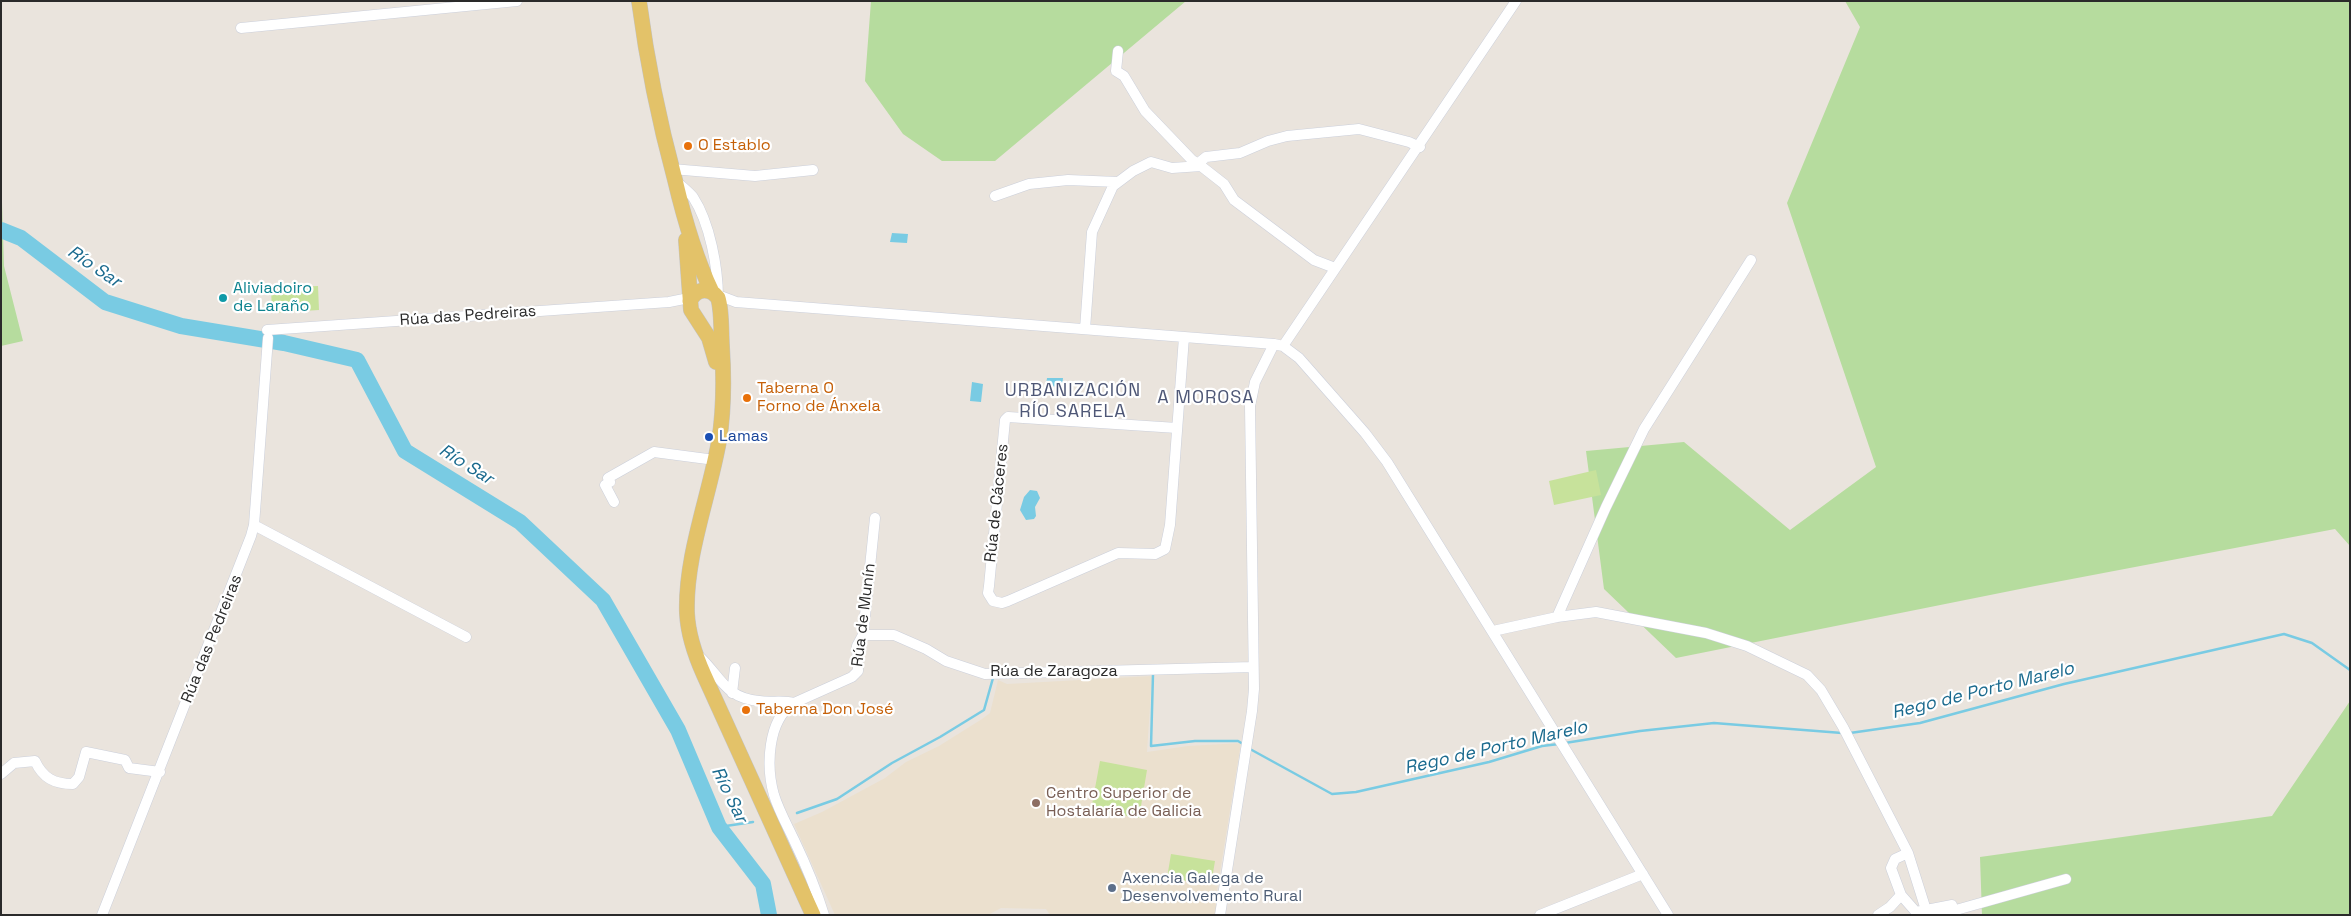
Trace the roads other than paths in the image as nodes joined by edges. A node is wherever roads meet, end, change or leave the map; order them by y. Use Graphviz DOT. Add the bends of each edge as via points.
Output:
graph roads {
  1 [pos="400,1"];
  2 [pos="517,1"];
  3 [pos="639,1"];
  4 [pos="1516,1"];
  5 [pos="401,12"];
  6 [pos="241,28"];
  7 [pos="1118,52"];
  8 [pos="1420,147"];
  9 [pos="1201,166"];
  10 [pos="813,170"];
  11 [pos="673,174"];
  12 [pos="1118,182"];
  13 [pos="995,196"];
  14 [pos="682,211"];
  15 [pos="1751,260"];
  16 [pos="1335,268"];
  17 [pos="692,301"];
  18 [pos="669,302"];
  19 [pos="718,304"];
  20 [pos="1085,329"];
  21 [pos="1184,337"];
  22 [pos="1278,345"];
  23 [pos="723,401"];
  24 [pos="1177,428"];
  25 [pos="715,460"];
  26 [pos="614,502"];
  27 [pos="875,518"];
  28 [pos="254,525"];
  29 [pos="1557,617"];
  30 [pos="1492,632"];
  31 [pos="863,635"];
  32 [pos="466,637"];
  33 [pos="694,651"];
  34 [pos="1253,667"];
  35 [pos="735,668"];
  36 [pos="732,693"];
  37 [pos="794,703"];
  38 [pos="739,752"];
  39 [pos="770,768"];
  40 [pos="160,772"];
  41 [pos="1,774"];
  42 [pos="756,781"];
  43 [pos="1908,853"];
  44 [pos="1643,874"];
  45 [pos="2066,879"];
  46 [pos="1901,895"];
  47 [pos="1985,900"];
  48 [pos="1926,910"];
  49 [pos="1881,914"];
  50 [pos="102,915"];
  51 [pos="813,915"];
  52 [pos="823,915"];
  53 [pos="1220,915"];
  54 [pos="1540,915"];
  55 [pos="1668,915"];
  56 [pos="1938,915"];
  1 -- 5 [label="street"];
  2 -- 5 [label="street"];
  3 -- 11 [label="main road" via="654,94"];
  4 -- 8 [label="street"];
  5 -- 6 [label="street"];
  7 -- 9 [label="street" via="1116,71 1124,76 1145,111"];
  8 -- 9 [label="street" via="1359,129 1287,136 1240,153 1206,157"];
  8 -- 16 [label="street"];
  9 -- 12 [label="street" via="1172,168 1151,162"];
  9 -- 16 [label="street" via="1224,184 1234,200 1314,260"];
  10 -- 11 [label="street" via="755,176"];
  11 -- 14 [label="main road"];
  11 -- 19 [label="street" via="694,198 703,221 714,258"];
  12 -- 13 [label="street" via="1068,180 1029,184"];
  12 -- 20 [label="street" via="1113,186 1092,232"];
  14 -- 17 [label="main road"];
  14 -- 19 [label="main road"];
  15 -- 29 [label="street" via="1644,429"];
  16 -- 22 [label="street"];
  17 -- 18 [label="street"];
  17 -- 18 [label="street, Rúa das Pedreiras"];
  17 -- 19 [label="main road" via="704,290"];
  17 -- 19 [label="main road" via="706,320"];
  17 -- 23 [label="main road" via="712,347"];
  18 -- 28 [label="street, Rúa das Pedreiras" via="268,334"];
  19 -- 20 [label="street" via="736,302"];
  19 -- 23 [label="main road" via="724,365"];
  20 -- 21 [label="street"];
  21 -- 22 [label="street"];
  21 -- 24 [label="street"];
  22 -- 30 [label="street" via="1299,358 1377,447"];
  22 -- 34 [label="street" via="1256,382 1250,406"];
  23 -- 25 [label="main road"];
  24 -- 24 [label="street, Rúa de Cáceres" via="1008,417 1005,420 990,598 997,603 1008,601 1118,553 1162,552 1168,542"];
  25 -- 26 [label="street" via="651,453 608,478 610,482 605,486"];
  25 -- 33 [label="main road" via="688,584 687,614"];
  27 -- 31 [label="street, Rúa de Munín"];
  28 -- 32 [label="street"];
  28 -- 40 [label="street, Rúa das Pedreiras" via="245,556"];
  29 -- 30 [label="street"];
  29 -- 43 [label="street" via="1596,612 1706,633 1747,646 1807,675 1821,690 1851,741"];
  30 -- 44 [label="street"];
  31 -- 34 [label="street, Rúa de Zaragoza" via="894,635 946,661 985,674"];
  31 -- 37 [label="street, Rúa de Munín" via="857,646 856,674"];
  33 -- 36 [label="street"];
  33 -- 38 [label="main road"];
  34 -- 53 [label="street" via="1252,711"];
  35 -- 36 [label="street"];
  36 -- 37 [label="street, Rúa de Munín" via="743,699"];
  37 -- 39 [label="street, Rúa de Munín" via="778,720"];
  38 -- 42 [label="main road"];
  38 -- 51 [label="main road"];
  39 -- 42 [label="street" via="764,780"];
  39 -- 52 [label="street" via="778,806 814,883"];
  40 -- 41 [label="street" via="129,768 125,760 86,752 79,777 73,784 58,784 41,773 35,761 14,763"];
  40 -- 50 [label="street, Rúa das Pedreiras"];
  42 -- 52 [label="main road"];
  43 -- 46 [label="street" via="1895,859 1891,868"];
  43 -- 48 [label="street"];
  44 -- 54 [label="street"];
  44 -- 55 [label="street"];
  45 -- 47 [label="street"];
  46 -- 48 [label="street" via="1916,912"];
  46 -- 49 [label="street"];
  47 -- 48 [label="street"];
  47 -- 56 [label="street"];
}
